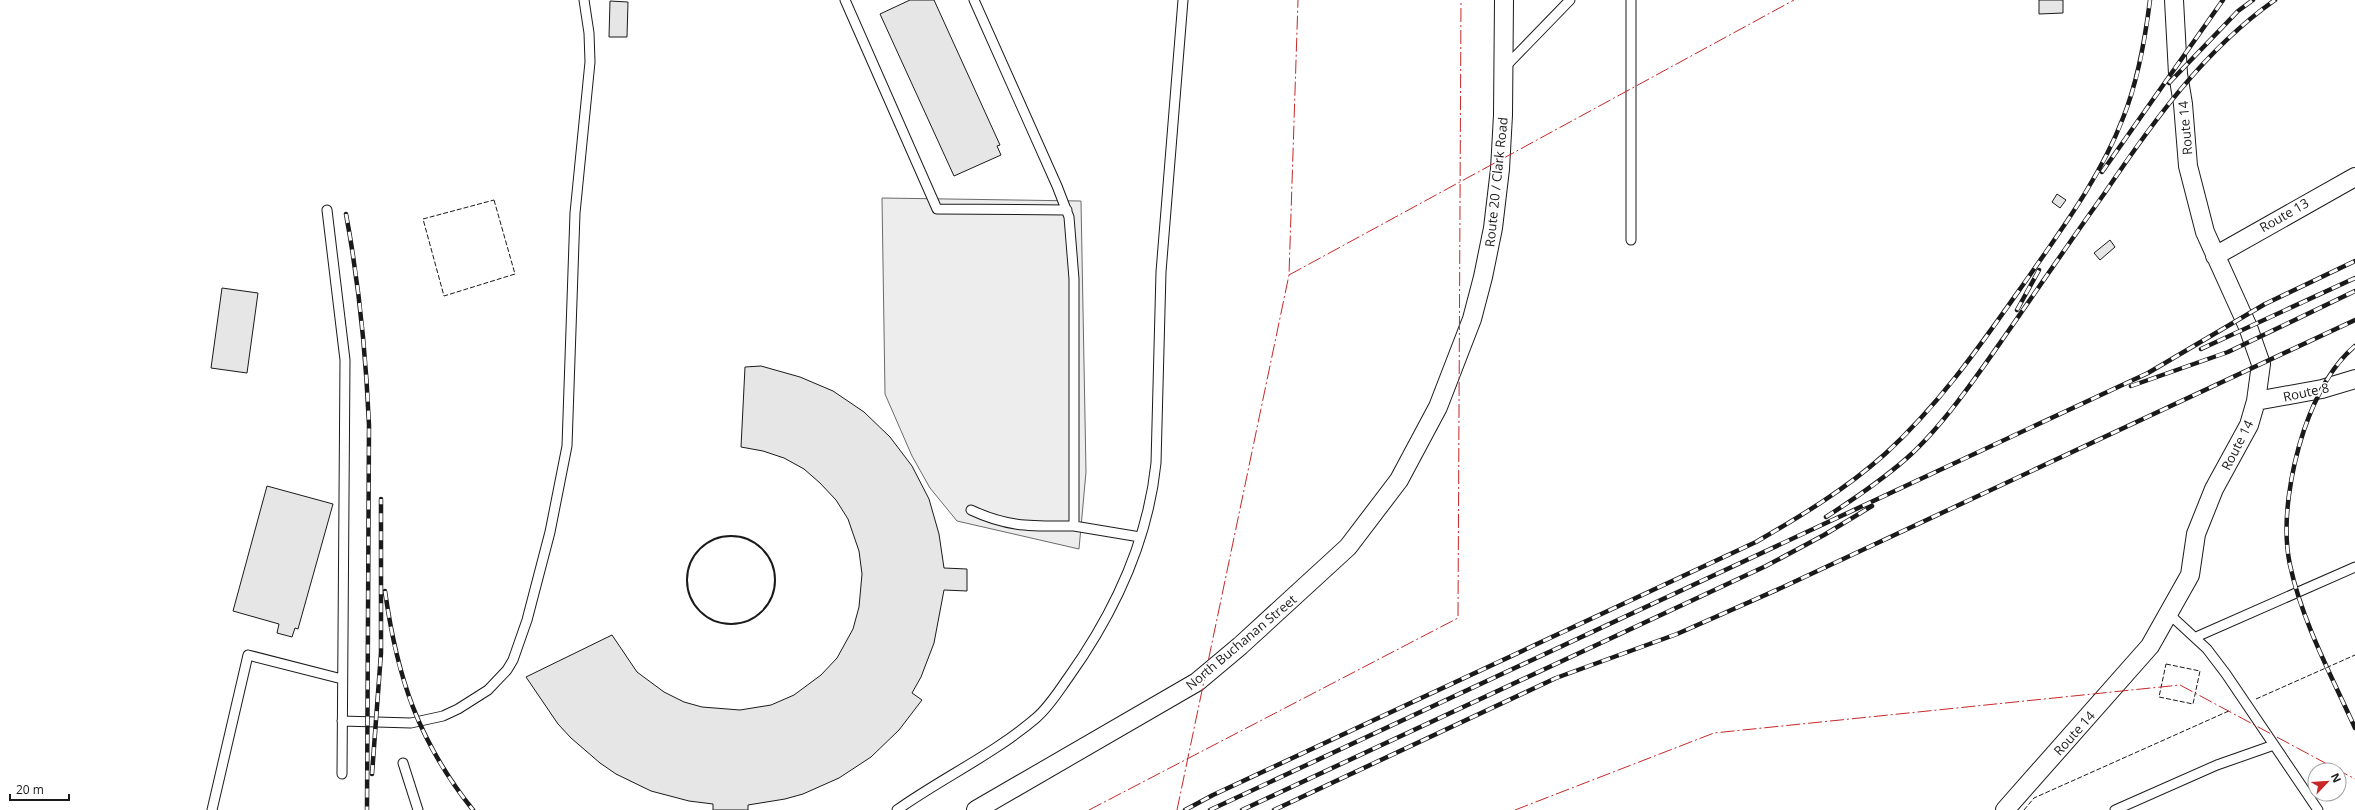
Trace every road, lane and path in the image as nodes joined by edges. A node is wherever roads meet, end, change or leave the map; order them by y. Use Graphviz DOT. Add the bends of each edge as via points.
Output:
graph roads {
  1 [pos="584,0"];
  2 [pos="845,0"];
  3 [pos="974,0"];
  4 [pos="1182,0"];
  5 [pos="1504,0"];
  6 [pos="1570,0"];
  7 [pos="1631,0"];
  8 [pos="2174,0"];
  9 [pos="1504,68"];
  10 [pos="2355,177"];
  11 [pos="327,210"];
  12 [pos="1067,210"];
  13 [pos="1631,240"];
  14 [pos="2215,256"];
  15 [pos="2355,379"];
  16 [pos="2256,401"];
  17 [pos="1418,447"];
  18 [pos="971,510"];
  19 [pos="1074,526"];
  20 [pos="1140,537"];
  21 [pos="2355,567"];
  22 [pos="2168,613"];
  23 [pos="2196,637"];
  24 [pos="342,679"];
  25 [pos="342,721"];
  26 [pos="2274,745"];
  27 [pos="403,763"];
  28 [pos="342,774"];
  29 [pos="212,810"];
  30 [pos="418,810"];
  31 [pos="897,810"];
  32 [pos="976,810"];
  33 [pos="2005,810"];
  34 [pos="2115,810"];
  35 [pos="2318,810"];
  1 -- 25 [label="lane" via="590,62 575,213 567,446 550,532 527,620 507,670 488,690 458,709 443,716 411,723"];
  2 -- 12 [label="lane" via="937,209"];
  3 -- 12 [label="lane"];
  4 -- 20 [label="lane" via="1161,272 1156,462 1154,483"];
  5 -- 9 [label="street, Route 20 / Clark Road"];
  6 -- 9 [label="lane"];
  7 -- 13 [label="lane"];
  8 -- 14 [label="street, Route 14" via="2178,74 2188,166 2205,232"];
  9 -- 17 [label="street, Route 20 / Clark Road" via="1500,169 1493,228 1483,276 1472,319 1456,364"];
  10 -- 14 [label="street, Route 13"];
  11 -- 24 [label="lane" via="345,360"];
  12 -- 19 [label="lane" via="1074,279"];
  14 -- 16 [label="street, Route 14" via="2248,327 2261,364"];
  15 -- 16 [label="street, Route 8" via="2322,389"];
  16 -- 22 [label="street, Route 14" via="2249,425 2214,490 2196,534 2190,575"];
  17 -- 32 [label="street, North Buchanan Street" via="1399,480 1348,547 1197,682"];
  18 -- 19 [label="lane" via="994,520 1018,526"];
  19 -- 20 [label="lane"];
  20 -- 31 [label="lane" via="1124,580 1097,633 1048,706 1026,726"];
  21 -- 23 [label="lane"];
  22 -- 23 [label="lane"];
  22 -- 33 [label="street, Route 14" via="2150,646"];
  23 -- 26 [label="lane" via="2226,674"];
  24 -- 25 [label="lane"];
  24 -- 29 [label="lane" via="248,655"];
  25 -- 28 [label="lane"];
  26 -- 34 [label="lane" via="2217,765"];
  26 -- 35 [label="lane"];
  27 -- 30 [label="lane"];
}
